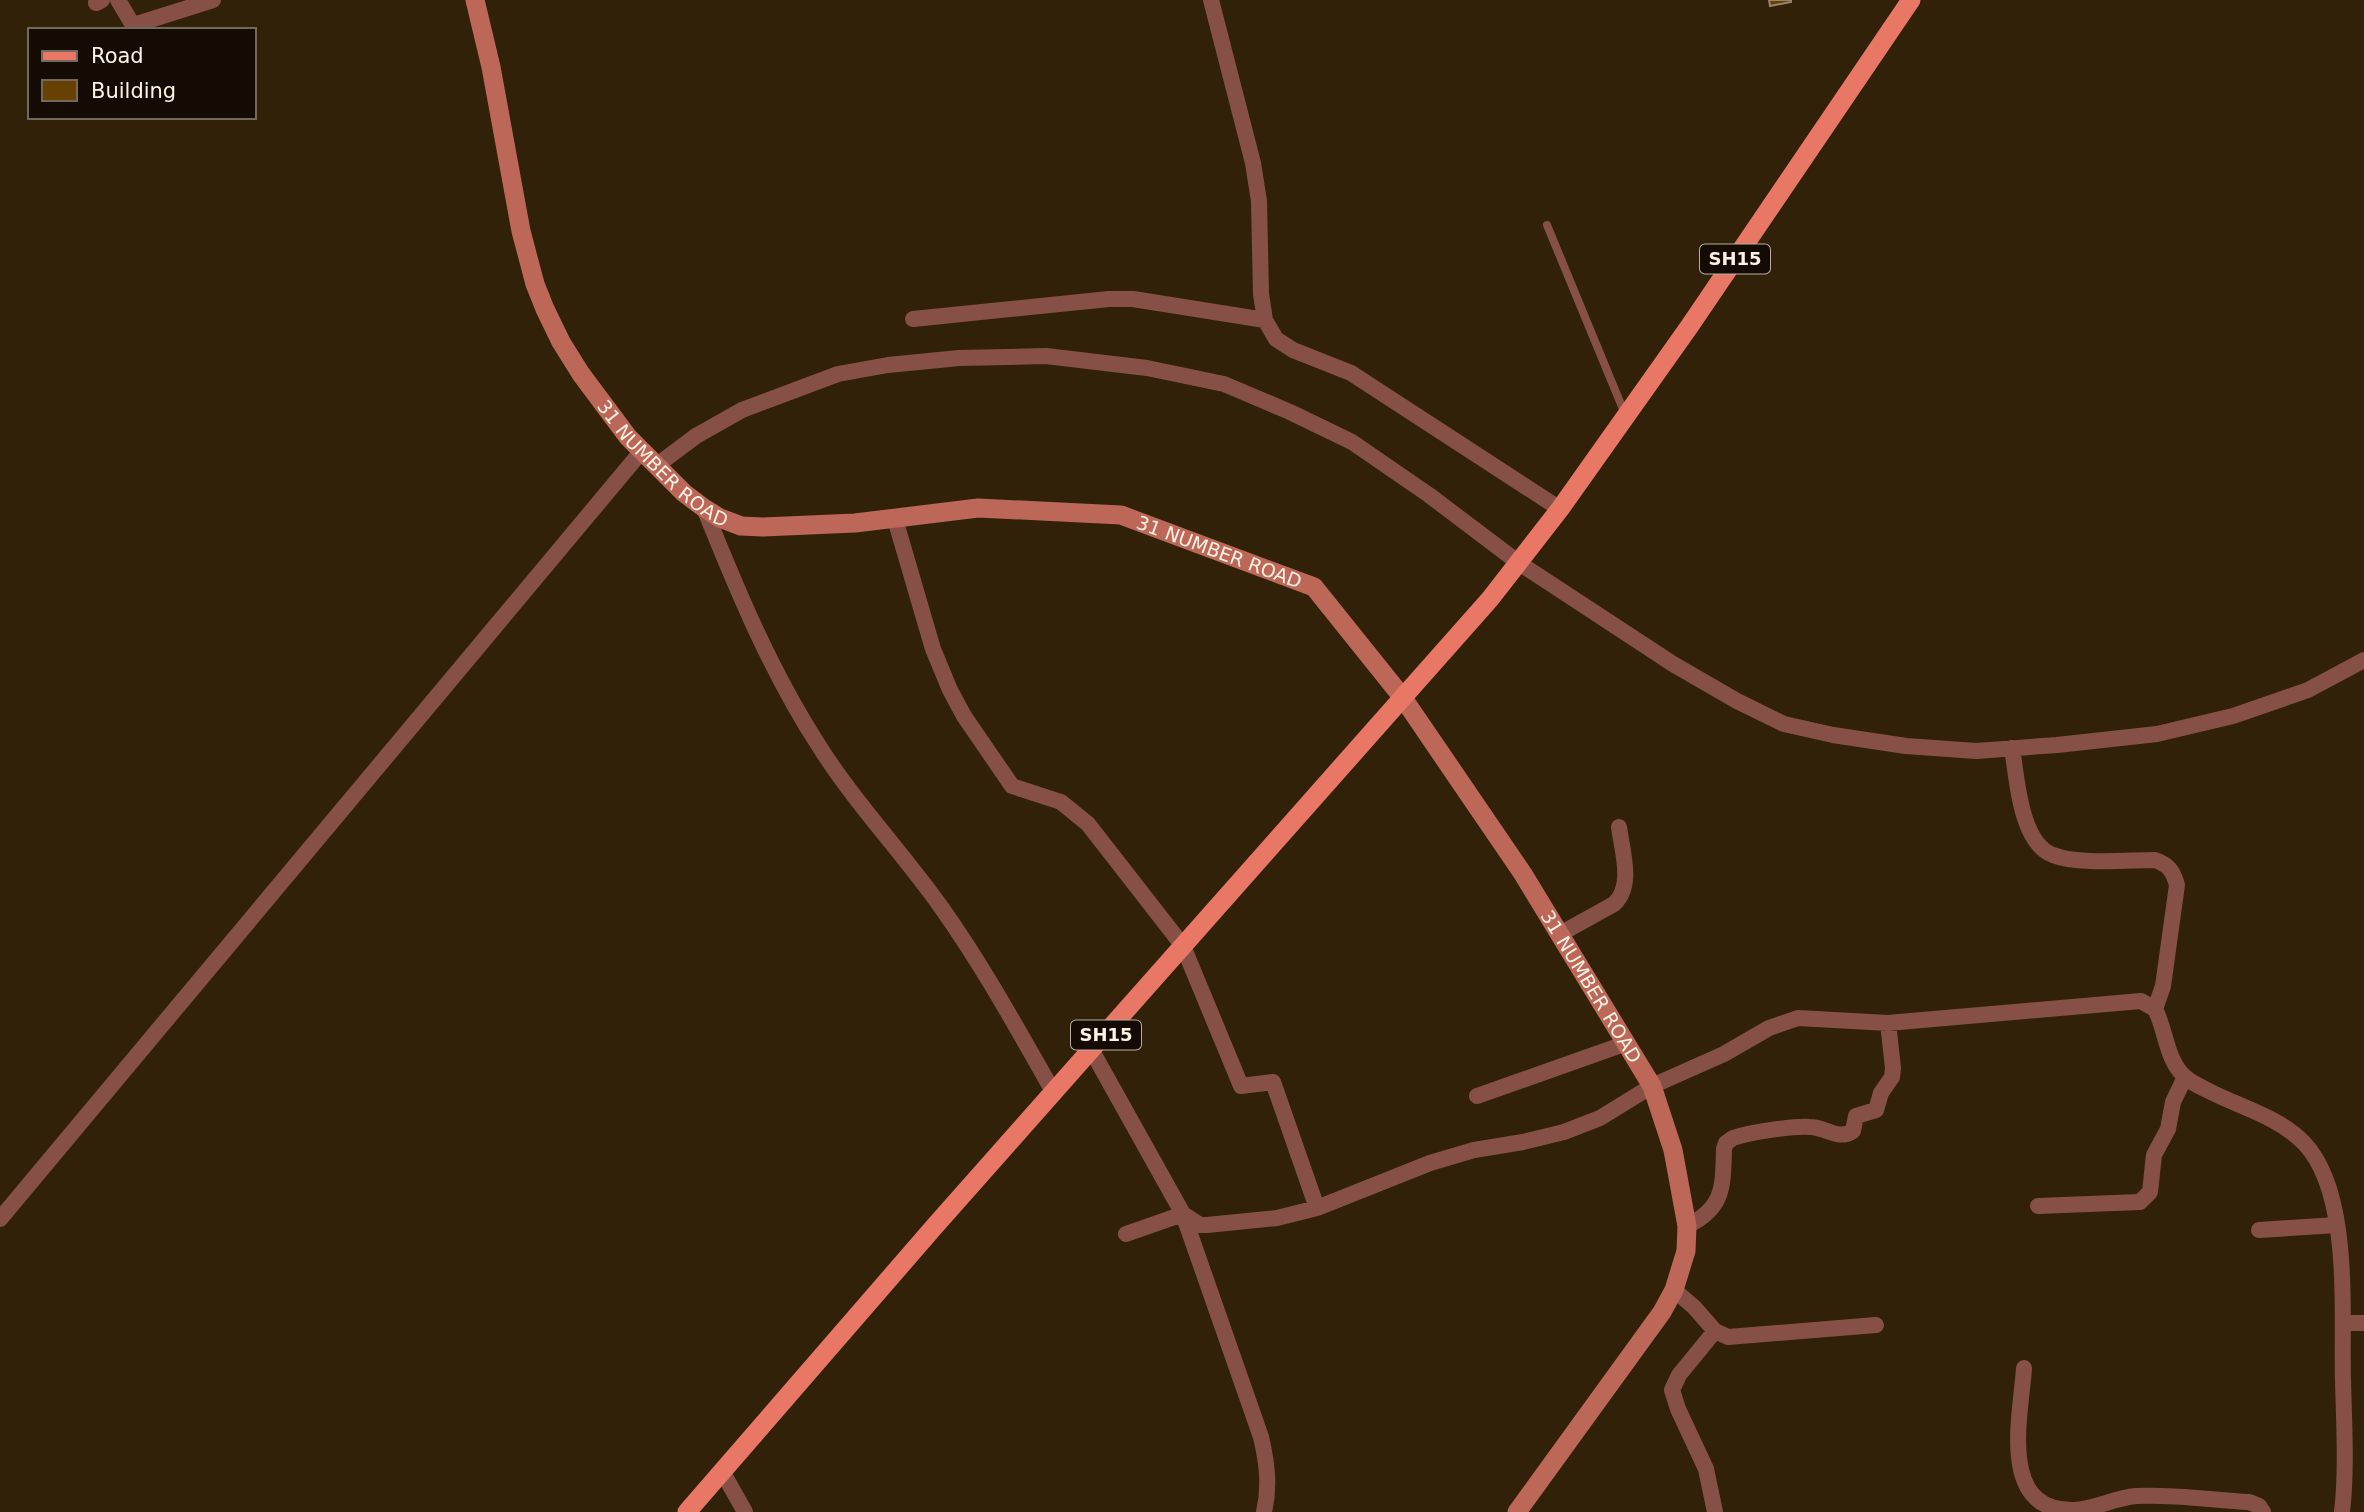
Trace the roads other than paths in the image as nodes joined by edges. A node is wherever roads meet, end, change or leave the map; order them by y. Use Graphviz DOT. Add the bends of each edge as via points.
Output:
graph roads {
  1 [pos="118,0"];
  2 [pos="213,0"];
  3 [pos="475,0"];
  4 [pos="1211,0"];
  5 [pos="1911,0"];
  6 [pos="1547,225"];
  7 [pos="913,319"];
  8 [pos="1265,320"];
  9 [pos="1626,416"];
  10 [pos="635,445"];
  11 [pos="656,466"];
  12 [pos="704,508"];
  13 [pos="1558,512"];
  14 [pos="895,519"];
  15 [pos="1521,560"];
  16 [pos="2362,663"];
  17 [pos="1403,698"];
  18 [pos="2012,748"];
  19 [pos="1619,827"];
  20 [pos="1560,934"];
  21 [pos="1183,946"];
  22 [pos="2155,1009"];
  23 [pos="1888,1023"];
  24 [pos="1626,1042"];
  25 [pos="1092,1051"];
  26 [pos="2185,1077"];
  27 [pos="1652,1086"];
  28 [pos="1054,1093"];
  29 [pos="1477,1096"];
  30 [pos="2038,1206"];
  31 [pos="1317,1209"];
  32 [pos="1183,1214"];
  33 [pos="0,1219"];
  34 [pos="2336,1225"];
  35 [pos="1687,1226"];
  36 [pos="2259,1230"];
  37 [pos="1126,1234"];
  38 [pos="1674,1290"];
  39 [pos="2343,1323"];
  40 [pos="2364,1323"];
  41 [pos="1876,1325"];
  42 [pos="1715,1331"];
  43 [pos="2024,1368"];
  44 [pos="723,1473"];
  45 [pos="687,1512"];
  46 [pos="745,1512"];
  47 [pos="1264,1512"];
  48 [pos="1517,1512"];
  49 [pos="1715,1512"];
  50 [pos="2263,1512"];
  51 [pos="2342,1512"];
  1 -- 2 [label="street" via="128,19 137,24"];
  3 -- 10 [label="main road, 31 NUMBER ROAD" via="535,284 561,342"];
  4 -- 8 [label="street" via="1253,163"];
  5 -- 9 [label="main road, SH15"];
  6 -- 9 [label="lane"];
  7 -- 8 [label="street" via="1133,299"];
  8 -- 13 [label="street" via="1276,339 1351,373"];
  9 -- 13 [label="main road, SH15"];
  10 -- 11 [label="main road, 31 NUMBER ROAD"];
  10 -- 33 [label="street"];
  11 -- 12 [label="main road, 31 NUMBER ROAD"];
  11 -- 15 [label="street" via="742,410 838,374 959,358 1046,356 1147,368 1224,384 1290,412 1352,442"];
  12 -- 14 [label="main road, 31 NUMBER ROAD" via="741,526 808,527"];
  12 -- 28 [label="street" via="754,625 807,726 948,917"];
  13 -- 15 [label="main road, SH15"];
  14 -- 17 [label="main road, 31 NUMBER ROAD" via="978,508 1121,514 1314,587"];
  14 -- 21 [label="street" via="942,672 964,716 1005,778 1012,786 1061,802 1077,813"];
  15 -- 17 [label="main road, SH15"];
  15 -- 18 [label="street" via="1674,664 1784,724 1906,746 1976,751"];
  16 -- 18 [label="street" via="2308,690 2233,716 2157,734"];
  17 -- 20 [label="main road, 31 NUMBER ROAD"];
  17 -- 21 [label="main road, SH15"];
  18 -- 22 [label="street" via="2028,827 2051,855 2074,860 2155,860 2174,873 2177,884 2164,986"];
  19 -- 20 [label="street" via="1626,880 1621,898"];
  20 -- 24 [label="main road, 31 NUMBER ROAD"];
  21 -- 25 [label="main road, SH15"];
  21 -- 31 [label="street" via="1241,1086 1273,1082"];
  22 -- 23 [label="street" via="2132,1000"];
  22 -- 26 [label="street" via="2170,1052"];
  23 -- 27 [label="street" via="1790,1020"];
  23 -- 35 [label="street" via="1892,1077 1876,1110 1856,1116 1848,1134 1810,1127 1733,1138 1724,1149 1720,1195 1713,1209"];
  24 -- 27 [label="main road, 31 NUMBER ROAD"];
  24 -- 29 [label="street"];
  25 -- 28 [label="main road, SH15"];
  25 -- 32 [label="street"];
  26 -- 30 [label="street" via="2156,1150 2150,1192 2144,1200"];
  26 -- 34 [label="street" via="2279,1124 2304,1143 2327,1180"];
  27 -- 31 [label="street" via="1600,1118 1564,1132 1430,1163"];
  27 -- 35 [label="main road, 31 NUMBER ROAD" via="1673,1150"];
  28 -- 44 [label="main road, SH15"];
  31 -- 32 [label="street" via="1207,1225"];
  32 -- 37 [label="street"];
  32 -- 47 [label="street" via="1261,1437 1268,1479"];
  34 -- 36 [label="street"];
  34 -- 39 [label="street"];
  35 -- 38 [label="main road, 31 NUMBER ROAD" via="1686,1251"];
  38 -- 42 [label="street"];
  38 -- 48 [label="main road, 31 NUMBER ROAD"];
  39 -- 40 [label="street"];
  39 -- 51 [label="street" via="2346,1470"];
  41 -- 42 [label="street" via="1735,1337"];
  42 -- 49 [label="street" via="1671,1390 1706,1469"];
  43 -- 50 [label="street" via="2019,1469 2037,1501 2074,1510 2119,1498 2159,1496 2249,1502"];
  44 -- 45 [label="main road, SH15"];
  44 -- 46 [label="street"];
}
